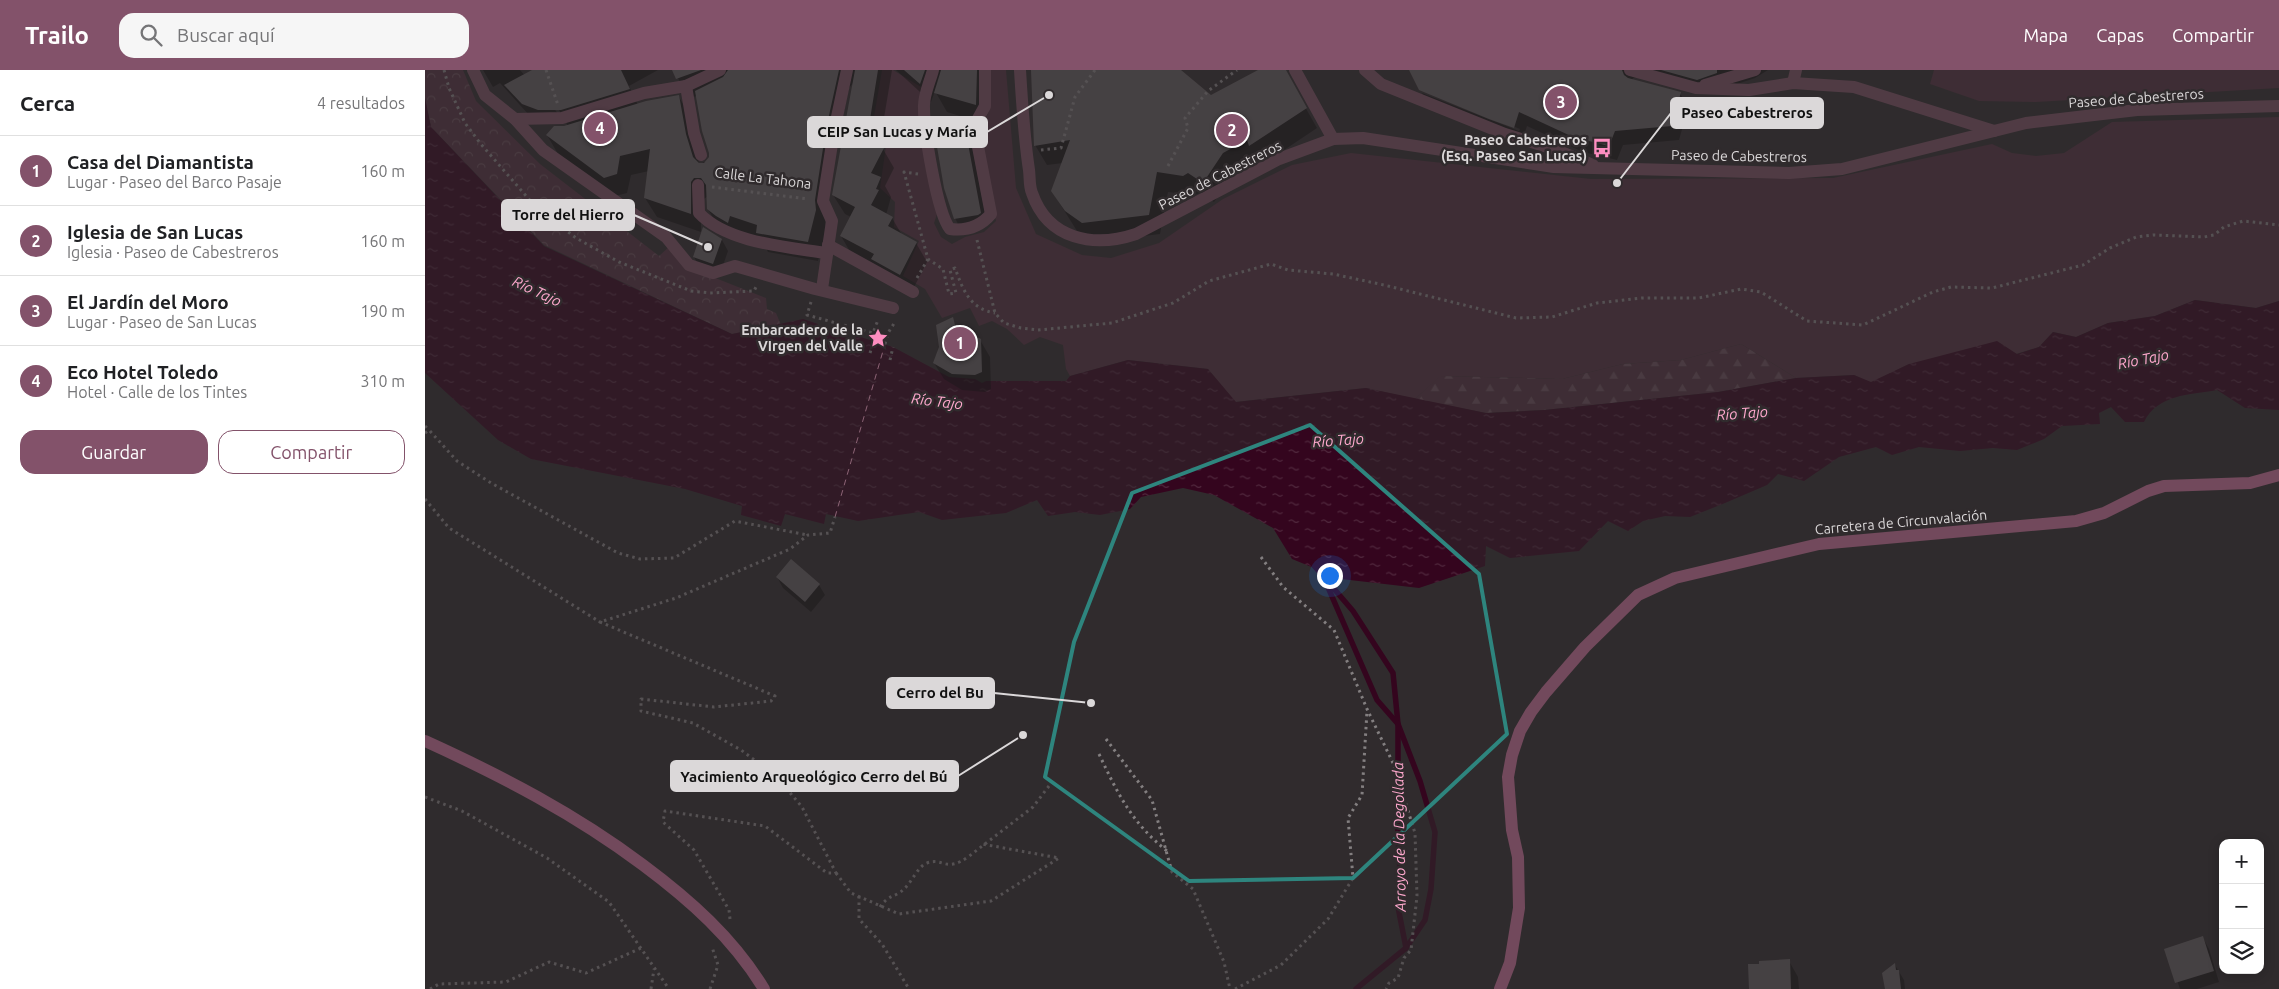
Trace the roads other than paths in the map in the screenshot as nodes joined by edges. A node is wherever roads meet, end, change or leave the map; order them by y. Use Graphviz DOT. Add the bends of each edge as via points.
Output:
graph roads {
  1 [pos="473,70"];
  2 [pos="720,70"];
  3 [pos="847,70"];
  4 [pos="933,70"];
  5 [pos="985,70"];
  6 [pos="1020,70"];
  7 [pos="1295,70"];
  8 [pos="1365,70"];
  9 [pos="1630,70"];
  10 [pos="1755,70"];
  11 [pos="1796,70"];
  12 [pos="1793,83"];
  13 [pos="686,86"];
  14 [pos="1696,88"];
  15 [pos="2279,106"];
  16 [pos="515,120"];
  17 [pos="1994,131"];
  18 [pos="1333,139"];
  19 [pos="701,155"];
  20 [pos="1599,168"];
  21 [pos="698,185"];
  22 [pos="827,249"];
  23 [pos="822,289"];
  24 [pos="911,291"];
  25 [pos="893,308"];
  26 [pos="2279,475"];
  27 [pos="425,741"];
  28 [pos="764,989"];
  29 [pos="1500,989"];
  1 -- 16 [label="street" via="485,95"];
  2 -- 13 [label="street"];
  3 -- 22 [label="street" via="823,201 832,221"];
  4 -- 5 [label="street" via="923,106 927,139 946,224 957,230 983,224 991,214 974,126 985,106"];
  6 -- 18 [label="street, Paseo de Cabestreros" via="1031,191 1043,215 1071,236 1101,240 1137,234 1279,159"];
  7 -- 18 [label="street"];
  8 -- 20 [label="street" via="1381,84"];
  9 -- 14 [label="street"];
  10 -- 14 [label="street"];
  11 -- 12 [label="street"];
  12 -- 14 [label="street" via="1749,90"];
  12 -- 17 [label="street" via="1854,87"];
  13 -- 16 [label="street" via="644,93 562,118"];
  13 -- 19 [label="street, Calle La Tahona"];
  15 -- 17 [label="street, Paseo de Cabestreros" via="2137,110 2026,123"];
  16 -- 23 [label="street" via="543,150 667,237 689,264 713,273 735,266"];
  17 -- 20 [label="street, Paseo de Cabestreros" via="1842,169 1789,173"];
  18 -- 20 [label="street, Paseo de Cabestreros" via="1363,138 1554,167"];
  21 -- 22 [label="street" via="699,213 709,223 759,243"];
  22 -- 23 [label="street"];
  22 -- 24 [label="street"];
  23 -- 25 [label="street"];
  26 -- 29 [label="main road, Carretera de Circunvalación" via="2250,483 2164,486 2104,513 2076,521 1819,544 1675,578 1638,595 1585,647 1546,692 1520,731 1508,777 1512,830 1518,857 1519,908 1510,963"];
  27 -- 28 [label="main road" via="514,783 579,820 675,888 723,933"];
}
